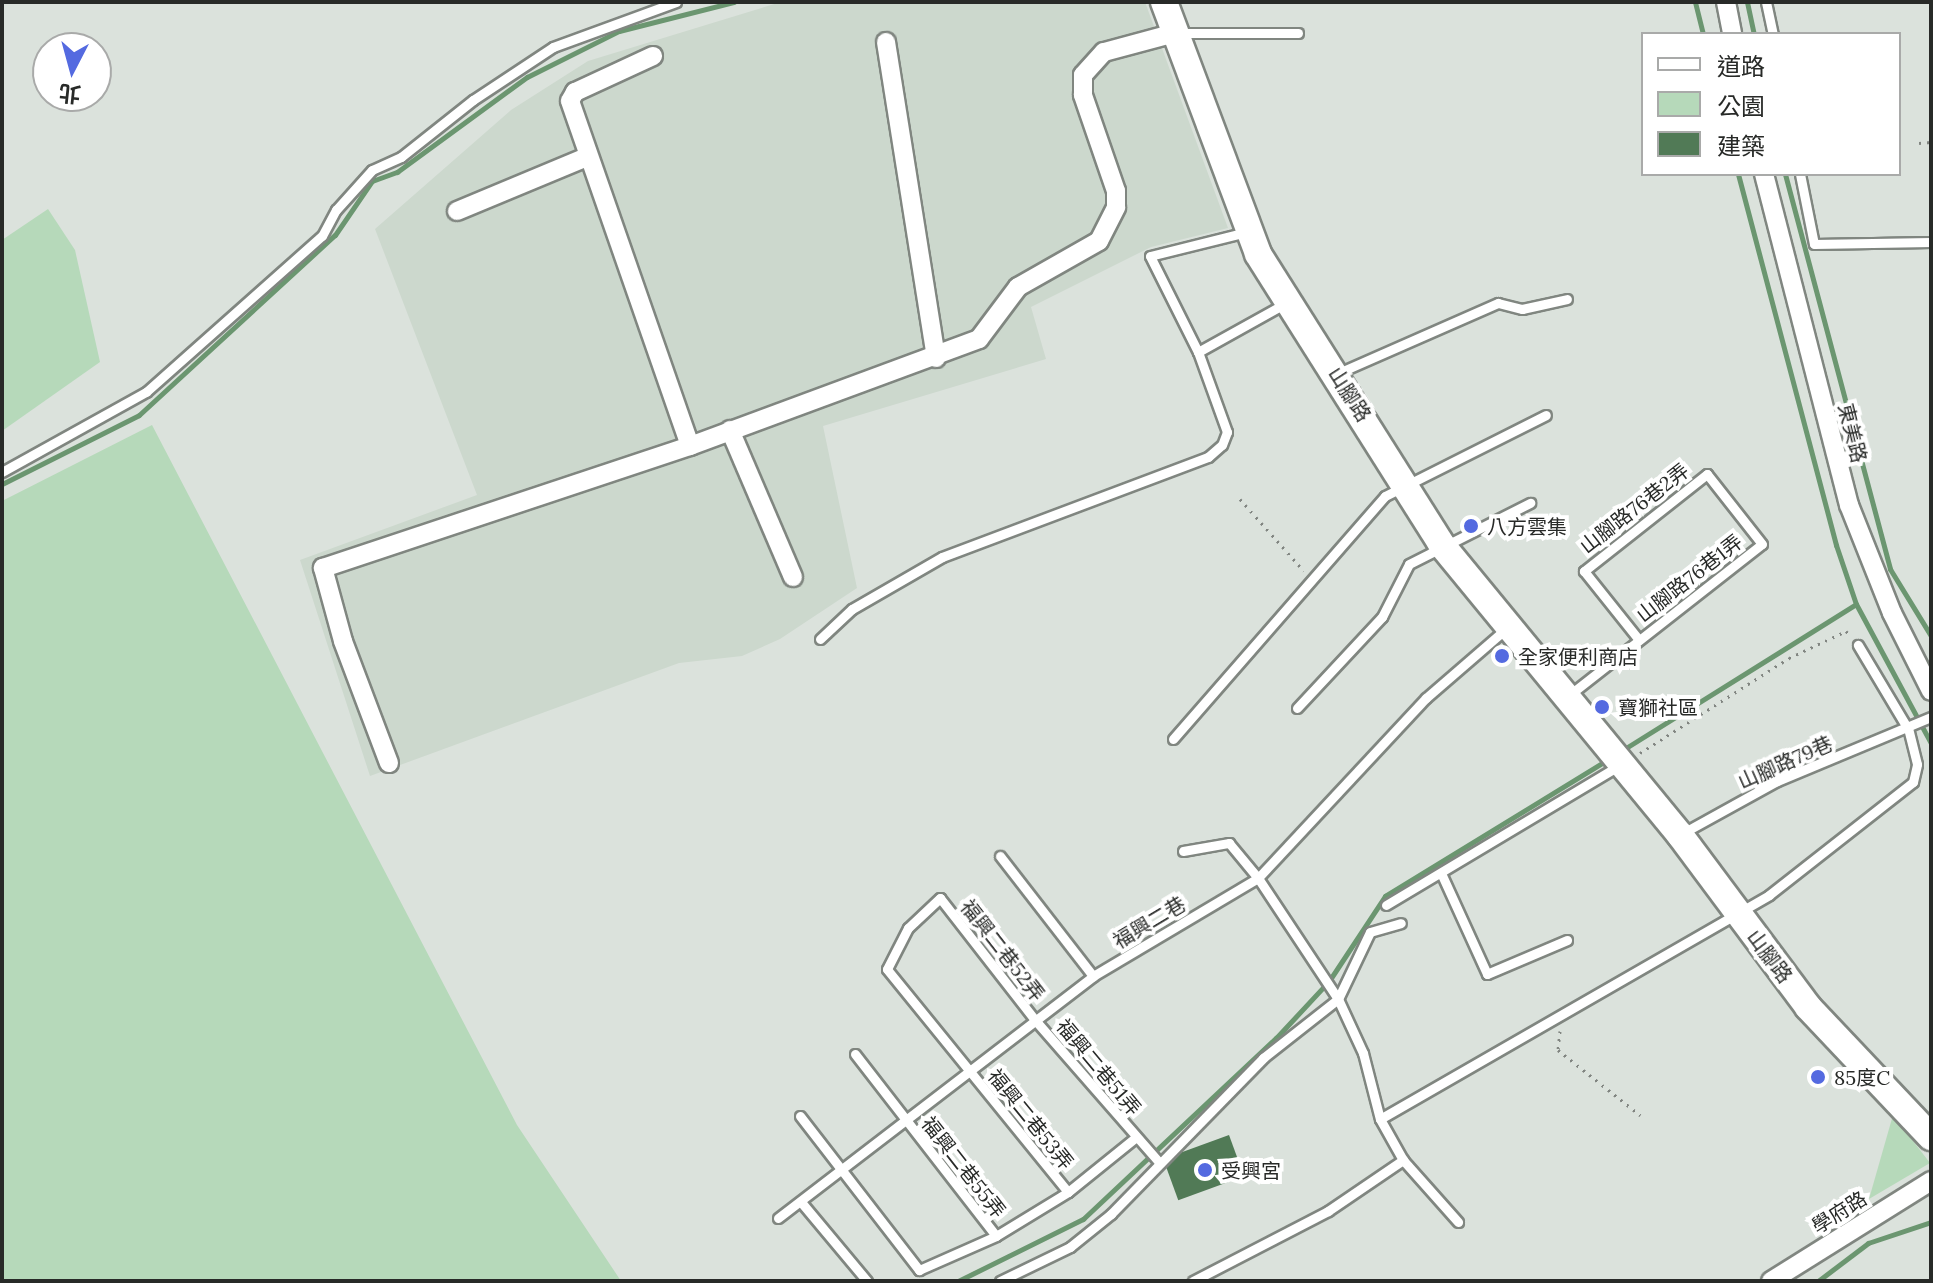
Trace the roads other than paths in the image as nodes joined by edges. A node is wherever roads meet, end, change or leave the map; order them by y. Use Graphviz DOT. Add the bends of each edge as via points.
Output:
graph roads {
  1 [pos="676,2"];
  2 [pos="1164,2"];
  3 [pos="1726,2"];
  4 [pos="1766,2"];
  5 [pos="1732,32"];
  6 [pos="1773,32"];
  7 [pos="1175,33"];
  8 [pos="1298,33"];
  9 [pos="886,42"];
  10 [pos="653,56"];
  11 [pos="587,157"];
  12 [pos="1765,176"];
  13 [pos="1800,176"];
  14 [pos="457,211"];
  15 [pos="1250,231"];
  16 [pos="1931,242"];
  17 [pos="1567,299"];
  18 [pos="1289,301"];
  19 [pos="1198,352"];
  20 [pos="936,358"];
  21 [pos="1336,374"];
  22 [pos="1546,415"];
  23 [pos="730,430"];
  24 [pos="690,446"];
  25 [pos="2,472"];
  26 [pos="1410,487"];
  27 [pos="1530,503"];
  28 [pos="1441,544"];
  29 [pos="1762,544"];
  30 [pos="793,577"];
  31 [pos="1511,625"];
  32 [pos="820,639"];
  33 [pos="1639,640"];
  34 [pos="1858,645"];
  35 [pos="1931,691"];
  36 [pos="1566,697"];
  37 [pos="1297,708"];
  38 [pos="1931,717"];
  39 [pos="1908,729"];
  40 [pos="1173,739"];
  41 [pos="1612,756"];
  42 [pos="389,763"];
  43 [pos="1680,835"];
  44 [pos="1183,851"];
  45 [pos="1000,856"];
  46 [pos="1441,873"];
  47 [pos="1258,878"];
  48 [pos="1386,905"];
  49 [pos="1738,913"];
  50 [pos="1401,923"];
  51 [pos="908,928"];
  52 [pos="1567,940"];
  53 [pos="1093,976"];
  54 [pos="1338,999"];
  55 [pos="1035,1020"];
  56 [pos="855,1054"];
  57 [pos="967,1068"];
  58 [pos="800,1116"];
  59 [pos="904,1119"];
  60 [pos="1380,1119"];
  61 [pos="1931,1137"];
  62 [pos="1135,1138"];
  63 [pos="1403,1160"];
  64 [pos="1158,1161"];
  65 [pos="838,1170"];
  66 [pos="1931,1181"];
  67 [pos="1068,1192"];
  68 [pos="801,1202"];
  69 [pos="778,1218"];
  70 [pos="1458,1222"];
  71 [pos="996,1236"];
  72 [pos="867,1281"];
  73 [pos="1000,1281"];
  74 [pos="1193,1281"];
  75 [pos="1771,1281"];
  1 -- 25 [label="lane" via="553,47 401,157 372,170 336,210 322,236 146,392"];
  2 -- 7 [label="main road, 山腳路"];
  3 -- 5 [label="street"];
  4 -- 6 [label="lane"];
  7 -- 8 [label="lane"];
  7 -- 15 [label="main road, 山腳路"];
  7 -- 20 [label="street" via="1104,52 1083,75 1083,95 1116,191 1116,207 1099,241 1018,287 979,339"];
  9 -- 20 [label="street"];
  10 -- 11 [label="street" via="575,92 570,101"];
  11 -- 14 [label="street"];
  11 -- 24 [label="street"];
  12 -- 35 [label="street, 東美路" via="1849,505 1892,613"];
  13 -- 16 [label="lane" via="1814,244"];
  15 -- 18 [label="main road, 山腳路"];
  15 -- 19 [label="lane" via="1150,256"];
  17 -- 21 [label="lane" via="1522,309 1498,303"];
  18 -- 19 [label="lane"];
  18 -- 21 [label="main road, 山腳路"];
  19 -- 32 [label="lane" via="1227,432 1208,457 942,557 852,609"];
  20 -- 23 [label="street"];
  21 -- 26 [label="main road, 山腳路"];
  22 -- 26 [label="lane"];
  23 -- 24 [label="street"];
  23 -- 30 [label="street"];
  24 -- 42 [label="street" via="323,568"];
  26 -- 28 [label="main road, 山腳路"];
  26 -- 40 [label="lane" via="1385,496"];
  27 -- 28 [label="lane"];
  28 -- 31 [label="main road, 山腳路"];
  28 -- 37 [label="lane" via="1409,564 1382,617"];
  29 -- 33 [label="lane, 山腳路76巷1弄"];
  29 -- 33 [label="lane, 山腳路76巷2弄" via="1707,474 1584,571"];
  31 -- 36 [label="main road, 山腳路"];
  31 -- 47 [label="lane, 福興二巷" via="1426,698"];
  33 -- 36 [label="lane, 山腳路76巷1弄"];
  34 -- 39 [label="lane"];
  36 -- 41 [label="main road, 山腳路"];
  38 -- 39 [label="lane, 山腳路79巷"];
  39 -- 43 [label="lane, 山腳路79巷" via="1777,781"];
  39 -- 49 [label="lane" via="1917,764 1913,782 1769,895"];
  41 -- 43 [label="main road, 山腳路"];
  41 -- 46 [label="lane"];
  43 -- 49 [label="main road, 山腳路"];
  44 -- 47 [label="lane" via="1229,843"];
  45 -- 53 [label="lane"];
  46 -- 48 [label="lane"];
  46 -- 52 [label="lane" via="1487,974"];
  47 -- 53 [label="lane, 福興二巷"];
  47 -- 54 [label="lane"];
  49 -- 60 [label="lane"];
  49 -- 61 [label="main road, 山腳路" via="1808,1007"];
  50 -- 54 [label="lane" via="1370,932"];
  51 -- 55 [label="lane, 福興二巷52弄" via="940,898"];
  51 -- 57 [label="lane, 福興二巷53弄" via="887,969"];
  53 -- 55 [label="lane, 福興二巷"];
  54 -- 60 [label="lane" via="1363,1053"];
  54 -- 64 [label="lane" via="1263,1058"];
  55 -- 57 [label="lane, 福興二巷"];
  55 -- 62 [label="lane, 福興二巷51弄"];
  56 -- 59 [label="lane, 福興二巷55弄"];
  57 -- 59 [label="lane, 福興二巷"];
  57 -- 67 [label="lane, 福興二巷53弄"];
  58 -- 65 [label="lane"];
  59 -- 65 [label="lane, 福興二巷"];
  59 -- 71 [label="lane, 福興二巷55弄"];
  60 -- 63 [label="lane"];
  62 -- 64 [label="lane, 福興二巷51弄"];
  62 -- 67 [label="lane"];
  63 -- 70 [label="lane"];
  63 -- 74 [label="lane" via="1328,1211"];
  64 -- 73 [label="lane" via="1111,1214 1070,1247"];
  65 -- 68 [label="lane, 福興二巷"];
  65 -- 71 [label="lane" via="919,1270"];
  66 -- 75 [label="street, 學府路"];
  67 -- 71 [label="lane"];
  68 -- 69 [label="lane, 福興二巷"];
  68 -- 72 [label="lane"];
}
